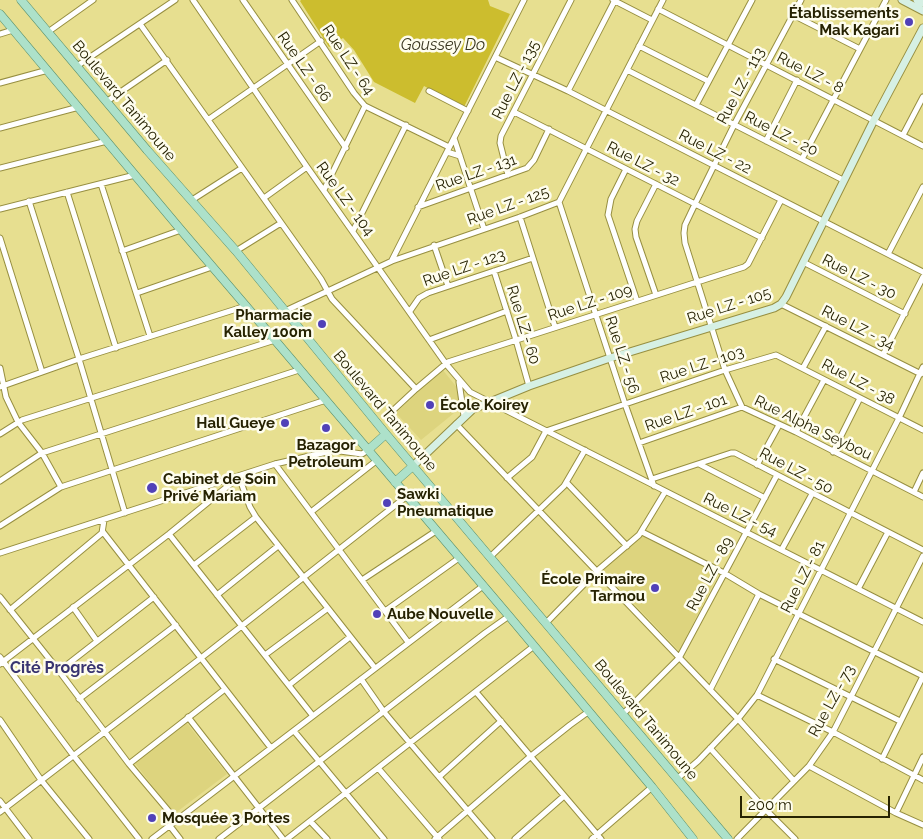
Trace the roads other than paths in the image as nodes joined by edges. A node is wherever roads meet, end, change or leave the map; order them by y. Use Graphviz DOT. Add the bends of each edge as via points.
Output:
graph roads {
  1 [pos="21,0"];
  2 [pos="92,0"];
  3 [pos="175,0"];
  4 [pos="193,0"];
  5 [pos="243,0"];
  6 [pos="524,0"];
  7 [pos="570,0"];
  8 [pos="614,0"];
  9 [pos="663,0"];
  10 [pos="752,0"];
  11 [pos="801,0"];
  12 [pos="886,0"];
  13 [pos="902,0"];
  14 [pos="917,0"];
  15 [pos="294,1"];
  16 [pos="923,3"];
  17 [pos="658,9"];
  18 [pos="923,11"];
  19 [pos="0,14"];
  20 [pos="793,15"];
  21 [pos="652,20"];
  22 [pos="923,20"];
  23 [pos="140,24"];
  24 [pos="922,28"];
  25 [pos="14,30"];
  26 [pos="48,32"];
  27 [pos="0,34"];
  28 [pos="321,42"];
  29 [pos="727,44"];
  30 [pos="639,46"];
  31 [pos="860,49"];
  32 [pos="495,57"];
  33 [pos="167,60"];
  34 [pos="287,65"];
  35 [pos="766,65"];
  36 [pos="77,66"];
  37 [pos="48,70"];
  38 [pos="627,70"];
  39 [pos="533,74"];
  40 [pos="797,80"];
  41 [pos="708,81"];
  42 [pos="0,83"];
  43 [pos="253,89"];
  44 [pos="429,91"];
  45 [pos="568,92"];
  46 [pos="923,97"];
  47 [pos="834,99"];
  48 [pos="106,102"];
  49 [pos="696,105"];
  50 [pos="365,106"];
  51 [pos="79,107"];
  52 [pos="468,111"];
  53 [pos="606,111"];
  54 [pos="514,112"];
  55 [pos="208,119"];
  56 [pos="874,120"];
  57 [pos="406,125"];
  58 [pos="734,125"];
  59 [pos="0,128"];
  60 [pos="549,129"];
  61 [pos="903,135"];
  62 [pos="454,138"];
  63 [pos="107,141"];
  64 [pos="766,141"];
  65 [pos="923,146"];
  66 [pos="346,148"];
  67 [pos="448,149"];
  68 [pos="587,149"];
  69 [pos="460,156"];
  70 [pos="802,159"];
  71 [pos="713,166"];
  72 [pos="0,168"];
  73 [pos="242,168"];
  74 [pos="307,168"];
  75 [pos="626,169"];
  76 [pos="135,175"];
  77 [pos="508,175"];
  78 [pos="843,180"];
  79 [pos="101,184"];
  80 [pos="656,184"];
  81 [pos="923,187"];
  82 [pos="471,188"];
  83 [pos="324,190"];
  84 [pos="67,192"];
  85 [pos="264,198"];
  86 [pos="192,200"];
  87 [pos="781,200"];
  88 [pos="30,202"];
  89 [pos="559,202"];
  90 [pos="695,204"];
  91 [pos="418,207"];
  92 [pos="0,209"];
  93 [pos="520,217"];
  94 [pos="822,221"];
  95 [pos="281,223"];
  96 [pos="484,229"];
  97 [pos="180,230"];
  98 [pos="353,231"];
  99 [pos="0,238"];
  100 [pos="762,238"];
  101 [pos="434,245"];
  102 [pos="122,251"];
  103 [pos="236,251"];
  104 [pos="888,254"];
  105 [pos="533,258"];
  106 [pos="392,260"];
  107 [pos="803,262"];
  108 [pos="212,267"];
  109 [pos="378,268"];
  110 [pos="494,271"];
  111 [pos="923,272"];
  112 [pos="923,277"];
  113 [pos="697,283"];
  114 [pos="448,286"];
  115 [pos="327,292"];
  116 [pos="137,293"];
  117 [pos="656,296"];
  118 [pos="637,301"];
  119 [pos="781,304"];
  120 [pos="246,306"];
  121 [pos="285,311"];
  122 [pos="410,311"];
  123 [pos="506,311"];
  124 [pos="596,314"];
  125 [pos="905,314"];
  126 [pos="710,326"];
  127 [pos="826,326"];
  128 [pos="555,327"];
  129 [pos="150,336"];
  130 [pos="275,340"];
  131 [pos="429,340"];
  132 [pos="516,340"];
  133 [pos="116,348"];
  134 [pos="883,355"];
  135 [pos="781,356"];
  136 [pos="610,358"];
  137 [pos="80,359"];
  138 [pos="446,364"];
  139 [pos="923,367"];
  140 [pos="0,368"];
  141 [pos="803,368"];
  142 [pos="299,370"];
  143 [pos="726,370"];
  144 [pos="42,372"];
  145 [pos="921,374"];
  146 [pos="458,379"];
  147 [pos="824,380"];
  148 [pos="2,386"];
  149 [pos="529,386"];
  150 [pos="416,389"];
  151 [pos="860,398"];
  152 [pos="92,399"];
  153 [pos="326,400"];
  154 [pos="489,402"];
  155 [pos="625,404"];
  156 [pos="742,407"];
  157 [pos="387,416"];
  158 [pos="464,416"];
  159 [pos="899,418"];
  160 [pos="18,422"];
  161 [pos="456,424"];
  162 [pos="779,425"];
  163 [pos="546,430"];
  164 [pos="923,430"];
  165 [pos="796,432"];
  166 [pos="0,434"];
  167 [pos="102,434"];
  168 [pos="386,434"];
  169 [pos="639,443"];
  170 [pos="368,450"];
  171 [pos="585,450"];
  172 [pos="833,452"];
  173 [pos="42,453"];
  174 [pos="376,461"];
  175 [pos="275,464"];
  176 [pos="699,464"];
  177 [pos="757,465"];
  178 [pos="413,466"];
  179 [pos="112,470"];
  180 [pos="871,471"];
  181 [pos="923,473"];
  182 [pos="777,475"];
  183 [pos="239,476"];
  184 [pos="507,478"];
  185 [pos="652,479"];
  186 [pos="0,481"];
  187 [pos="395,482"];
  188 [pos="566,483"];
  189 [pos="654,486"];
  190 [pos="61,487"];
  191 [pos="665,492"];
  192 [pos="914,492"];
  193 [pos="812,494"];
  194 [pos="407,496"];
  195 [pos="923,497"];
  196 [pos="765,498"];
  197 [pos="311,512"];
  198 [pos="538,512"];
  199 [pos="125,513"];
  200 [pos="850,513"];
  201 [pos="256,517"];
  202 [pos="104,520"];
  203 [pos="0,526"];
  204 [pos="436,531"];
  205 [pos="102,532"];
  206 [pos="642,532"];
  207 [pos="746,532"];
  208 [pos="888,532"];
  209 [pos="169,534"];
  210 [pos="278,546"];
  211 [pos="627,546"];
  212 [pos="782,549"];
  213 [pos="339,550"];
  214 [pos="923,550"];
  215 [pos="0,553"];
  216 [pos="923,556"];
  217 [pos="490,557"];
  218 [pos="459,558"];
  219 [pos="128,564"];
  220 [pos="194,565"];
  221 [pos="820,570"];
  222 [pos="597,571"];
  223 [pos="724,574"];
  224 [pos="303,577"];
  225 [pos="362,580"];
  226 [pos="483,586"];
  227 [pos="858,589"];
  228 [pos="759,594"];
  229 [pos="217,595"];
  230 [pos="0,597"];
  231 [pos="154,597"];
  232 [pos="73,607"];
  233 [pos="327,609"];
  234 [pos="895,609"];
  235 [pos="10,610"];
  236 [pos="386,611"];
  237 [pos="798,613"];
  238 [pos="509,616"];
  239 [pos="923,622"];
  240 [pos="546,623"];
  241 [pos="176,625"];
  242 [pos="242,626"];
  243 [pos="350,637"];
  244 [pos="33,639"];
  245 [pos="97,641"];
  246 [pos="408,642"];
  247 [pos="534,646"];
  248 [pos="874,650"];
  249 [pos="265,655"];
  250 [pos="201,658"];
  251 [pos="679,658"];
  252 [pos="774,659"];
  253 [pos="1,661"];
  254 [pos="375,668"];
  255 [pos="59,671"];
  256 [pos="923,676"];
  257 [pos="360,679"];
  258 [pos="289,685"];
  259 [pos="225,689"];
  260 [pos="710,690"];
  261 [pos="476,692"];
  262 [pos="757,695"];
  263 [pos="851,697"];
  264 [pos="79,699"];
  265 [pos="384,712"];
  266 [pos="588,712"];
  267 [pos="623,714"];
  268 [pos="313,716"];
  269 [pos="188,717"];
  270 [pos="738,719"];
  271 [pos="0,720"];
  272 [pos="900,720"];
  273 [pos="501,721"];
  274 [pos="294,731"];
  275 [pos="104,732"];
  276 [pos="833,732"];
  277 [pos="410,744"];
  278 [pos="271,748"];
  279 [pos="710,748"];
  280 [pos="73,755"];
  281 [pos="531,756"];
  282 [pos="923,757"];
  283 [pos="882,759"];
  284 [pos="318,761"];
  285 [pos="129,764"];
  286 [pos="809,766"];
  287 [pos="378,768"];
  288 [pos="914,775"];
  289 [pos="234,776"];
  290 [pos="439,777"];
  291 [pos="678,778"];
  292 [pos="41,780"];
  293 [pos="923,780"];
  294 [pos="794,781"];
  295 [pos="652,787"];
  296 [pos="346,793"];
  297 [pos="564,796"];
  298 [pos="0,801"];
  299 [pos="258,808"];
  300 [pos="2,810"];
  301 [pos="468,810"];
  302 [pos="766,810"];
  303 [pos="896,813"];
  304 [pos="177,821"];
  305 [pos="310,821"];
  306 [pos="170,826"];
  307 [pos="923,826"];
  308 [pos="599,837"];
  309 [pos="437,838"];
  310 [pos="792,838"];
  311 [pos="29,839"];
  312 [pos="88,839"];
  313 [pos="140,839"];
  314 [pos="152,839"];
  315 [pos="180,839"];
  316 [pos="219,839"];
  317 [pos="283,839"];
  318 [pos="287,839"];
  319 [pos="327,839"];
  320 [pos="384,839"];
  321 [pos="492,839"];
  322 [pos="515,839"];
  323 [pos="592,839"];
  324 [pos="693,839"];
  325 [pos="728,839"];
  326 [pos="737,839"];
  1 -- 26 [label="main road, Boulevard Tanimoune"];
  2 -- 26 [label="street"];
  3 -- 23 [label="street"];
  4 -- 43 [label="street, Rue LZ - 104"];
  5 -- 34 [label="street, Rue LZ - 66"];
  6 -- 32 [label="street"];
  7 -- 39 [label="street, Rue LZ - 135"];
  8 -- 21 [label="street"];
  8 -- 45 [label="street"];
  9 -- 17 [label="street, Rue LZ - 125"];
  10 -- 29 [label="street"];
  11 -- 20 [label="street, Rue LZ - 113"];
  12 -- 31 [label="street"];
  13 -- 18 [label="main road"];
  14 -- 16 [label="main road"];
  15 -- 28 [label="street, Rue LZ - 64"];
  17 -- 21 [label="street, Rue LZ - 125"];
  17 -- 29 [label="street, Rue LZ - 8"];
  19 -- 25 [label="main road"];
  20 -- 31 [label="street"];
  20 -- 35 [label="street, Rue LZ - 113"];
  21 -- 30 [label="street, Rue LZ - 125"];
  22 -- 24 [label="main road, Rue LZ - 105"];
  23 -- 33 [label="street"];
  23 -- 36 [label="street"];
  24 -- 56 [label="main road, Rue LZ - 105"];
  25 -- 27 [label="street"];
  25 -- 37 [label="main road"];
  26 -- 36 [label="main road, Boulevard Tanimoune"];
  28 -- 34 [label="street"];
  28 -- 50 [label="street, Rue LZ - 64"];
  29 -- 35 [label="street, Rue LZ - 8"];
  29 -- 41 [label="street"];
  30 -- 38 [label="street, Rue LZ - 125"];
  30 -- 41 [label="street"];
  31 -- 47 [label="street"];
  32 -- 39 [label="street, Rue LZ - 22"];
  32 -- 52 [label="street"];
  33 -- 48 [label="street"];
  33 -- 55 [label="street"];
  34 -- 43 [label="street"];
  34 -- 66 [label="street, Rue LZ - 66"];
  35 -- 40 [label="street, Rue LZ - 8"];
  35 -- 58 [label="street, Rue LZ - 113"];
  36 -- 48 [label="main road, Boulevard Tanimoune"];
  37 -- 42 [label="street"];
  37 -- 51 [label="main road"];
  38 -- 49 [label="street, Rue LZ - 20"];
  38 -- 53 [label="street, Rue LZ - 125"];
  39 -- 45 [label="street, Rue LZ - 22"];
  39 -- 54 [label="street, Rue LZ - 135"];
  40 -- 47 [label="street, Rue LZ - 8"];
  40 -- 64 [label="street"];
  41 -- 49 [label="street"];
  43 -- 55 [label="street"];
  43 -- 74 [label="street, Rue LZ - 104"];
  44 -- 52 [label="street"];
  45 -- 53 [label="street, Rue LZ - 22"];
  46 -- 61 [label="street"];
  47 -- 56 [label="street, Rue LZ - 8"];
  47 -- 70 [label="street"];
  48 -- 86 [label="main road, Boulevard Tanimoune"];
  49 -- 58 [label="street, Rue LZ - 20"];
  50 -- 57 [label="street, Rue LZ - 64"];
  50 -- 66 [label="street"];
  51 -- 59 [label="street"];
  51 -- 63 [label="main road"];
  52 -- 62 [label="street"];
  53 -- 68 [label="street, Rue LZ - 125"];
  53 -- 71 [label="street, Rue LZ - 22"];
  54 -- 60 [label="street, Rue LZ - 32"];
  54 -- 77 [label="street, Rue LZ - 135" via="500,143"];
  55 -- 73 [label="street"];
  56 -- 61 [label="street, Rue LZ - 8"];
  56 -- 78 [label="main road, Rue LZ - 105"];
  57 -- 67 [label="street, Rue LZ - 64"];
  57 -- 98 [label="street"];
  58 -- 64 [label="street, Rue LZ - 20"];
  58 -- 71 [label="street, Rue LZ - 113"];
  60 -- 68 [label="street, Rue LZ - 32"];
  60 -- 77 [label="street, Rue LZ - 131" via="531,165"];
  61 -- 65 [label="street, Rue LZ - 8"];
  62 -- 67 [label="street"];
  62 -- 69 [label="street"];
  63 -- 72 [label="street"];
  63 -- 76 [label="main road"];
  64 -- 70 [label="street, Rue LZ - 20"];
  66 -- 83 [label="street"];
  67 -- 69 [label="street, Rue LZ - 64"];
  67 -- 91 [label="street"];
  68 -- 75 [label="street, Rue LZ - 32"];
  68 -- 89 [label="street, Rue LZ - 125"];
  69 -- 82 [label="street"];
  70 -- 78 [label="street, Rue LZ - 20"];
  71 -- 87 [label="street, Rue LZ - 22"];
  71 -- 90 [label="street, Rue LZ - 113"];
  73 -- 85 [label="street"];
  73 -- 86 [label="street"];
  74 -- 83 [label="street, Rue LZ - 104"];
  74 -- 85 [label="street"];
  75 -- 80 [label="street, Rue LZ - 32"];
  75 -- 118 [label="street" via="611,199 608,215"];
  76 -- 79 [label="street"];
  76 -- 97 [label="main road"];
  77 -- 82 [label="street, Rue LZ - 131"];
  78 -- 94 [label="main road, Rue LZ - 105"];
  79 -- 84 [label="street"];
  79 -- 102 [label="street"];
  80 -- 90 [label="street, Rue LZ - 32"];
  80 -- 117 [label="street" via="635,229"];
  81 -- 104 [label="street"];
  82 -- 91 [label="street, Rue LZ - 131"];
  82 -- 96 [label="street"];
  83 -- 98 [label="street, Rue LZ - 104"];
  84 -- 88 [label="street"];
  84 -- 133 [label="street"];
  85 -- 95 [label="street"];
  86 -- 103 [label="main road, Boulevard Tanimoune"];
  87 -- 94 [label="street, Rue LZ - 22"];
  87 -- 100 [label="street, Rue LZ - 109"];
  88 -- 92 [label="street"];
  88 -- 137 [label="street"];
  89 -- 93 [label="street, Rue LZ - 125"];
  89 -- 124 [label="street, Rue LZ - 56"];
  90 -- 100 [label="street, Rue LZ - 32"];
  90 -- 113 [label="street, Rue LZ - 113" via="684,233"];
  91 -- 106 [label="street"];
  93 -- 96 [label="street, Rue LZ - 125"];
  93 -- 105 [label="street"];
  94 -- 104 [label="street, Rue LZ - 22"];
  94 -- 107 [label="main road, Rue LZ - 105"];
  95 -- 103 [label="street"];
  95 -- 115 [label="street"];
  96 -- 101 [label="street, Rue LZ - 125"];
  97 -- 102 [label="street"];
  97 -- 108 [label="main road"];
  98 -- 109 [label="street, Rue LZ - 104"];
  99 -- 144 [label="street"];
  100 -- 113 [label="street, Rue LZ - 109" via="747,266"];
  101 -- 106 [label="street, Rue LZ - 125"];
  101 -- 114 [label="street"];
  102 -- 116 [label="street"];
  103 -- 121 [label="main road, Boulevard Tanimoune"];
  104 -- 111 [label="street, Rue LZ - 22"];
  105 -- 110 [label="street, Rue LZ - 123"];
  105 -- 128 [label="street"];
  106 -- 109 [label="street, Rue LZ - 125"];
  107 -- 119 [label="main road, Rue LZ - 105"];
  107 -- 125 [label="street, Rue LZ - 30"];
  108 -- 116 [label="street"];
  108 -- 120 [label="main road"];
  109 -- 115 [label="street, Rue LZ - 125"];
  109 -- 122 [label="street, Rue LZ - 104"];
  110 -- 114 [label="street, Rue LZ - 123"];
  110 -- 123 [label="street, Rue LZ - 60"];
  112 -- 125 [label="street"];
  113 -- 117 [label="street, Rue LZ - 109"];
  113 -- 126 [label="street, Rue LZ - 113"];
  114 -- 122 [label="street, Rue LZ - 123" via="423,295"];
  115 -- 121 [label="street, Rue LZ - 125"];
  115 -- 150 [label="street"];
  116 -- 129 [label="street"];
  117 -- 118 [label="street, Rue LZ - 109"];
  118 -- 124 [label="street, Rue LZ - 109"];
  119 -- 126 [label="main road, Rue LZ - 105"];
  119 -- 127 [label="street, Rue LZ - 34"];
  120 -- 129 [label="street"];
  120 -- 130 [label="main road"];
  121 -- 168 [label="main road, Boulevard Tanimoune"];
  122 -- 131 [label="street, Rue LZ - 104"];
  123 -- 131 [label="street"];
  123 -- 132 [label="street, Rue LZ - 60"];
  124 -- 128 [label="street, Rue LZ - 109"];
  124 -- 136 [label="street, Rue LZ - 56"];
  125 -- 134 [label="street"];
  126 -- 136 [label="main road, Rue LZ - 105"];
  126 -- 143 [label="street, Rue Alpha Seybou"];
  127 -- 134 [label="street, Rue LZ - 34"];
  127 -- 141 [label="street"];
  128 -- 132 [label="street, Rue LZ - 109"];
  129 -- 133 [label="street"];
  130 -- 142 [label="main road"];
  130 -- 152 [label="street"];
  131 -- 138 [label="street, Rue LZ - 104"];
  132 -- 138 [label="street, Rue LZ - 109"];
  132 -- 149 [label="street, Rue LZ - 60"];
  133 -- 137 [label="street"];
  134 -- 145 [label="street, Rue LZ - 34"];
  135 -- 141 [label="street, Rue LZ - 38"];
  135 -- 143 [label="street, Rue LZ - 103" via="771,355"];
  136 -- 149 [label="main road, Rue LZ - 105"];
  136 -- 155 [label="street, Rue LZ - 56"];
  137 -- 144 [label="street"];
  137 -- 152 [label="street"];
  138 -- 146 [label="street, Rue LZ - 104"];
  138 -- 150 [label="street, Rue LZ - 109"];
  139 -- 145 [label="street, Rue LZ - 81"];
  140 -- 148 [label="street"];
  141 -- 147 [label="street, Rue LZ - 38"];
  142 -- 153 [label="main road"];
  142 -- 167 [label="street"];
  143 -- 155 [label="street, Rue LZ - 103"];
  143 -- 156 [label="street, Rue Alpha Seybou"];
  144 -- 148 [label="street"];
  145 -- 159 [label="street, Rue LZ - 81"];
  146 -- 154 [label="street, Rue LZ - 104" via="470,392"];
  146 -- 158 [label="street"];
  147 -- 151 [label="street, Rue LZ - 38"];
  147 -- 165 [label="street"];
  148 -- 160 [label="street"];
  149 -- 154 [label="main road, Rue LZ - 105"];
  150 -- 157 [label="street, Rue LZ - 109"];
  151 -- 159 [label="street, Rue LZ - 38"];
  151 -- 172 [label="street"];
  152 -- 160 [label="street"];
  152 -- 167 [label="street"];
  153 -- 170 [label="main road"];
  153 -- 179 [label="street"];
  154 -- 158 [label="main road, Rue LZ - 105"];
  154 -- 163 [label="street, Rue LZ - 104"];
  155 -- 163 [label="street, Rue LZ - 103"];
  155 -- 169 [label="street, Rue LZ - 56"];
  156 -- 162 [label="street, Rue Alpha Seybou"];
  156 -- 169 [label="street, Rue LZ - 101"];
  158 -- 161 [label="main road, Rue LZ - 105"];
  159 -- 164 [label="street, Rue LZ - 38"];
  159 -- 180 [label="street, Rue LZ - 81"];
  160 -- 166 [label="street"];
  160 -- 173 [label="street"];
  161 -- 178 [label="main road, Rue LZ - 105"];
  161 -- 184 [label="street"];
  162 -- 165 [label="street, Rue Alpha Seybou"];
  162 -- 177 [label="street"];
  163 -- 171 [label="street, Rue LZ - 54"];
  163 -- 184 [label="street" via="532,457"];
  165 -- 172 [label="street, Rue Alpha Seybou"];
  167 -- 173 [label="street"];
  167 -- 179 [label="street"];
  168 -- 170 [label="main road"];
  168 -- 178 [label="main road, Boulevard Tanimoune"];
  169 -- 185 [label="street, Rue LZ - 56"];
  170 -- 174 [label="main road"];
  170 -- 175 [label="street" via="362,454 327,452"];
  171 -- 188 [label="street"];
  171 -- 189 [label="street, Rue LZ - 54"];
  172 -- 180 [label="street, Rue Alpha Seybou"];
  173 -- 186 [label="street"];
  173 -- 190 [label="street"];
  174 -- 187 [label="main road"];
  174 -- 197 [label="street"];
  175 -- 183 [label="street"];
  175 -- 197 [label="street"];
  176 -- 177 [label="street, Rue LZ - 50" via="735,453"];
  176 -- 185 [label="street, Rue LZ - 50"];
  176 -- 196 [label="street"];
  177 -- 182 [label="street, Rue LZ - 50"];
  178 -- 187 [label="main road"];
  178 -- 217 [label="main road, Boulevard Tanimoune"];
  179 -- 190 [label="street"];
  179 -- 199 [label="street"];
  180 -- 192 [label="street, Rue Alpha Seybou"];
  180 -- 200 [label="street, Rue LZ - 81"];
  181 -- 192 [label="street"];
  182 -- 193 [label="street, Rue LZ - 50"];
  182 -- 196 [label="street, Rue LZ - 89"];
  183 -- 199 [label="street"];
  183 -- 201 [label="street"];
  183 -- 209 [label="street"];
  184 -- 198 [label="street"];
  185 -- 189 [label="street, Rue LZ - 56"];
  187 -- 194 [label="main road"];
  188 -- 198 [label="street"];
  188 -- 211 [label="street"];
  189 -- 191 [label="street, Rue LZ - 54"];
  190 -- 203 [label="street"];
  191 -- 206 [label="street"];
  191 -- 207 [label="street, Rue LZ - 54"];
  192 -- 195 [label="street, Rue Alpha Seybou"];
  193 -- 200 [label="street, Rue LZ - 50"];
  193 -- 212 [label="street"];
  194 -- 204 [label="main road"];
  194 -- 213 [label="street"];
  196 -- 207 [label="street, Rue LZ - 89"];
  197 -- 213 [label="street"];
  198 -- 217 [label="street"];
  198 -- 222 [label="street"];
  199 -- 202 [label="street"];
  200 -- 208 [label="street, Rue LZ - 50"];
  200 -- 221 [label="street, Rue LZ - 81"];
  201 -- 210 [label="street"];
  201 -- 220 [label="street"];
  202 -- 205 [label="street"];
  202 -- 215 [label="street"];
  204 -- 218 [label="main road"];
  204 -- 225 [label="street"];
  205 -- 219 [label="street"];
  205 -- 235 [label="street"];
  206 -- 211 [label="street"];
  206 -- 223 [label="street"];
  207 -- 212 [label="street, Rue LZ - 54"];
  207 -- 223 [label="street, Rue LZ - 89"];
  208 -- 214 [label="street, Rue LZ - 50"];
  208 -- 227 [label="street"];
  209 -- 219 [label="street"];
  209 -- 220 [label="street"];
  210 -- 224 [label="street"];
  210 -- 229 [label="street"];
  211 -- 222 [label="street"];
  212 -- 221 [label="street, Rue LZ - 54"];
  213 -- 224 [label="street"];
  213 -- 225 [label="street"];
  216 -- 234 [label="street, Rue LZ - 73"];
  217 -- 240 [label="main road, Boulevard Tanimoune"];
  218 -- 226 [label="main road"];
  218 -- 236 [label="street"];
  219 -- 231 [label="street"];
  219 -- 232 [label="street"];
  220 -- 229 [label="street"];
  221 -- 227 [label="street, Rue LZ - 54"];
  221 -- 237 [label="street, Rue LZ - 81"];
  222 -- 240 [label="street"];
  222 -- 251 [label="street"];
  223 -- 228 [label="street"];
  223 -- 251 [label="street, Rue LZ - 89"];
  224 -- 233 [label="street"];
  224 -- 242 [label="street"];
  225 -- 236 [label="street"];
  226 -- 238 [label="main road"];
  226 -- 246 [label="street"];
  227 -- 234 [label="street, Rue LZ - 54"];
  228 -- 237 [label="street"];
  228 -- 260 [label="street"];
  229 -- 242 [label="street"];
  230 -- 235 [label="street"];
  231 -- 241 [label="street"];
  231 -- 245 [label="street"];
  232 -- 244 [label="street"];
  232 -- 245 [label="street"];
  233 -- 243 [label="street"];
  233 -- 249 [label="street"];
  234 -- 239 [label="street, Rue LZ - 54"];
  234 -- 248 [label="street, Rue LZ - 73"];
  235 -- 244 [label="street"];
  236 -- 246 [label="street"];
  237 -- 248 [label="street"];
  237 -- 252 [label="street, Rue LZ - 81"];
  238 -- 247 [label="main road"];
  238 -- 265 [label="street"];
  240 -- 267 [label="main road, Boulevard Tanimoune"];
  241 -- 250 [label="street"];
  241 -- 264 [label="street"];
  242 -- 249 [label="street"];
  242 -- 250 [label="street"];
  243 -- 254 [label="street"];
  243 -- 258 [label="street"];
  244 -- 253 [label="street"];
  244 -- 255 [label="street"];
  245 -- 255 [label="street"];
  246 -- 254 [label="street"];
  247 -- 261 [label="street"];
  247 -- 266 [label="main road"];
  248 -- 256 [label="street"];
  248 -- 263 [label="street, Rue LZ - 73"];
  249 -- 258 [label="street"];
  250 -- 259 [label="street"];
  250 -- 275 [label="street"];
  251 -- 260 [label="street"];
  251 -- 267 [label="street, Rue LZ - 89"];
  252 -- 262 [label="street, Rue LZ - 81"];
  252 -- 263 [label="street"];
  253 -- 280 [label="street"];
  254 -- 257 [label="street"];
  255 -- 264 [label="street"];
  256 -- 272 [label="street"];
  257 -- 265 [label="street"];
  257 -- 268 [label="street"];
  258 -- 268 [label="street"];
  259 -- 269 [label="street"];
  259 -- 278 [label="street"];
  260 -- 270 [label="street"];
  261 -- 273 [label="street"];
  261 -- 277 [label="street"];
  262 -- 270 [label="street, Rue LZ - 81"];
  262 -- 276 [label="street"];
  263 -- 272 [label="street"];
  263 -- 276 [label="street, Rue LZ - 73"];
  264 -- 275 [label="street"];
  265 -- 277 [label="street"];
  265 -- 284 [label="street"];
  266 -- 281 [label="street"];
  266 -- 295 [label="main road"];
  267 -- 291 [label="main road, Boulevard Tanimoune"];
  268 -- 274 [label="street"];
  269 -- 285 [label="street"];
  269 -- 289 [label="street"];
  270 -- 279 [label="street, Rue LZ - 81"];
  270 -- 294 [label="street"];
  271 -- 292 [label="street"];
  272 -- 283 [label="street"];
  273 -- 281 [label="street"];
  273 -- 290 [label="street"];
  274 -- 278 [label="street"];
  274 -- 284 [label="street"];
  275 -- 280 [label="street"];
  275 -- 285 [label="street"];
  276 -- 283 [label="street"];
  276 -- 286 [label="street, Rue LZ - 73"];
  277 -- 287 [label="street"];
  277 -- 290 [label="street"];
  278 -- 289 [label="street"];
  279 -- 291 [label="street, Rue LZ - 81"];
  279 -- 302 [label="street"];
  280 -- 292 [label="street"];
  280 -- 313 [label="street"];
  281 -- 297 [label="street"];
  281 -- 301 [label="street"];
  282 -- 288 [label="street"];
  283 -- 288 [label="street"];
  284 -- 296 [label="street"];
  284 -- 299 [label="street"];
  285 -- 304 [label="street"];
  286 -- 294 [label="street, Rue LZ - 73"];
  286 -- 303 [label="street"];
  287 -- 296 [label="street"];
  287 -- 309 [label="street"];
  288 -- 293 [label="street"];
  288 -- 303 [label="street"];
  289 -- 299 [label="street"];
  289 -- 304 [label="street"];
  290 -- 301 [label="street"];
  291 -- 325 [label="main road, Boulevard Tanimoune"];
  292 -- 300 [label="street"];
  292 -- 312 [label="street"];
  294 -- 302 [label="street, Rue LZ - 73"];
  295 -- 308 [label="street"];
  295 -- 324 [label="main road"];
  296 -- 305 [label="street"];
  296 -- 320 [label="street"];
  297 -- 308 [label="street"];
  297 -- 322 [label="street"];
  298 -- 300 [label="street"];
  299 -- 316 [label="street"];
  299 -- 317 [label="street"];
  300 -- 311 [label="street"];
  301 -- 309 [label="street"];
  301 -- 321 [label="street"];
  302 -- 310 [label="street"];
  302 -- 326 [label="street, Rue LZ - 73"];
  303 -- 307 [label="street"];
  304 -- 306 [label="street"];
  305 -- 318 [label="street"];
  305 -- 319 [label="street"];
  306 -- 314 [label="street"];
  306 -- 315 [label="street"];
  308 -- 323 [label="street"];
}
